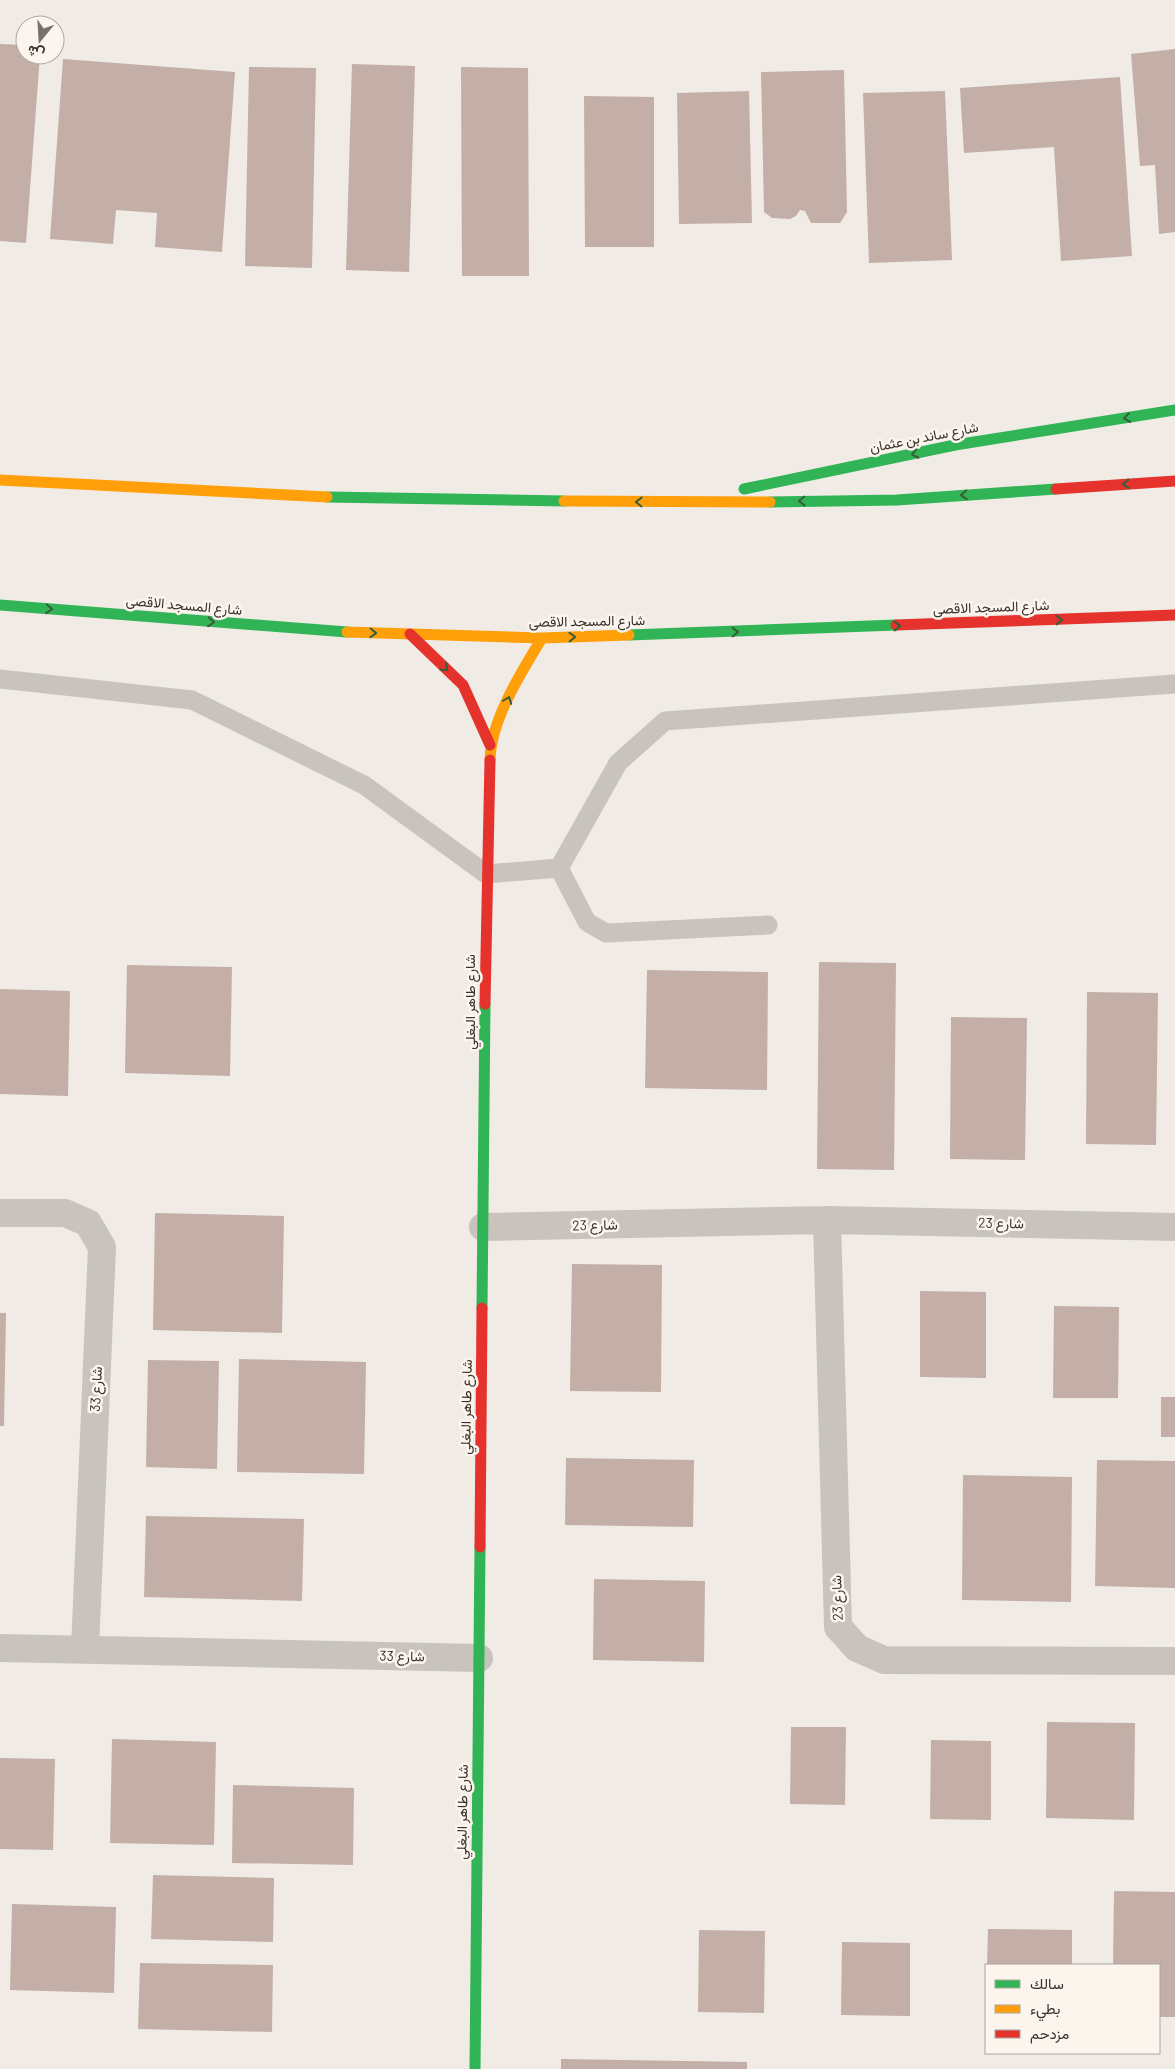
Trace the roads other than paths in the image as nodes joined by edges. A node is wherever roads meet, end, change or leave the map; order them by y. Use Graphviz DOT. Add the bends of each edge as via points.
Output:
graph roads {
  1 [pos="1175,410"];
  2 [pos="0,480"];
  3 [pos="1175,481"];
  4 [pos="680,503"];
  5 [pos="0,605"];
  6 [pos="1175,615"];
  7 [pos="410,634"];
  8 [pos="542,638"];
  9 [pos="0,678"];
  10 [pos="1175,684"];
  11 [pos="490,745"];
  12 [pos="559,868"];
  13 [pos="486,874"];
  14 [pos="768,924"];
  15 [pos="0,1213"];
  16 [pos="826,1220"];
  17 [pos="483,1227"];
  18 [pos="1175,1227"];
  19 [pos="0,1648"];
  20 [pos="84,1649"];
  21 [pos="479,1658"];
  22 [pos="1175,1661"];
  23 [pos="475,2069"];
  1 -- 4 [label="main road, شارع ساند بن عثمان, one-way" via="955,445"];
  4 -- 2 [label="main road, one-way" via="350,498"];
  3 -- 4 [label="main road, one-way" via="897,500"];
  5 -- 7 [label="main road, شارع المسجد الاقصى, one-way" via="317,630"];
  8 -- 6 [label="main road, شارع المسجد الاقصى, one-way"];
  7 -- 8 [label="main road, شارع المسجد الاقصى"];
  7 -- 11 [label="main road, شارع طاهر البغلي, one-way" via="463,685"];
  11 -- 8 [label="main road, شارع طاهر البغلي, one-way" via="512,689"];
  9 -- 13 [label="lane" via="192,700 364,785"];
  10 -- 12 [label="lane" via="665,721 618,763"];
  11 -- 13 [label="main road, شارع طاهر البغلي"];
  12 -- 13 [label="lane"];
  12 -- 14 [label="lane" via="587,922 606,933"];
  13 -- 17 [label="main road, شارع طاهر البغلي"];
  15 -- 20 [label="street, شارع 33" via="65,1212 88,1223 102,1247"];
  16 -- 17 [label="street, شارع 23"];
  16 -- 18 [label="street, شارع 23"];
  16 -- 22 [label="street, شارع 23" via="838,1627 857,1648 884,1660"];
  17 -- 21 [label="main road, شارع طاهر البغلي"];
  19 -- 20 [label="street, شارع 33"];
  20 -- 21 [label="street, شارع 33"];
  21 -- 23 [label="main road, شارع طاهر البغلي"];
}
